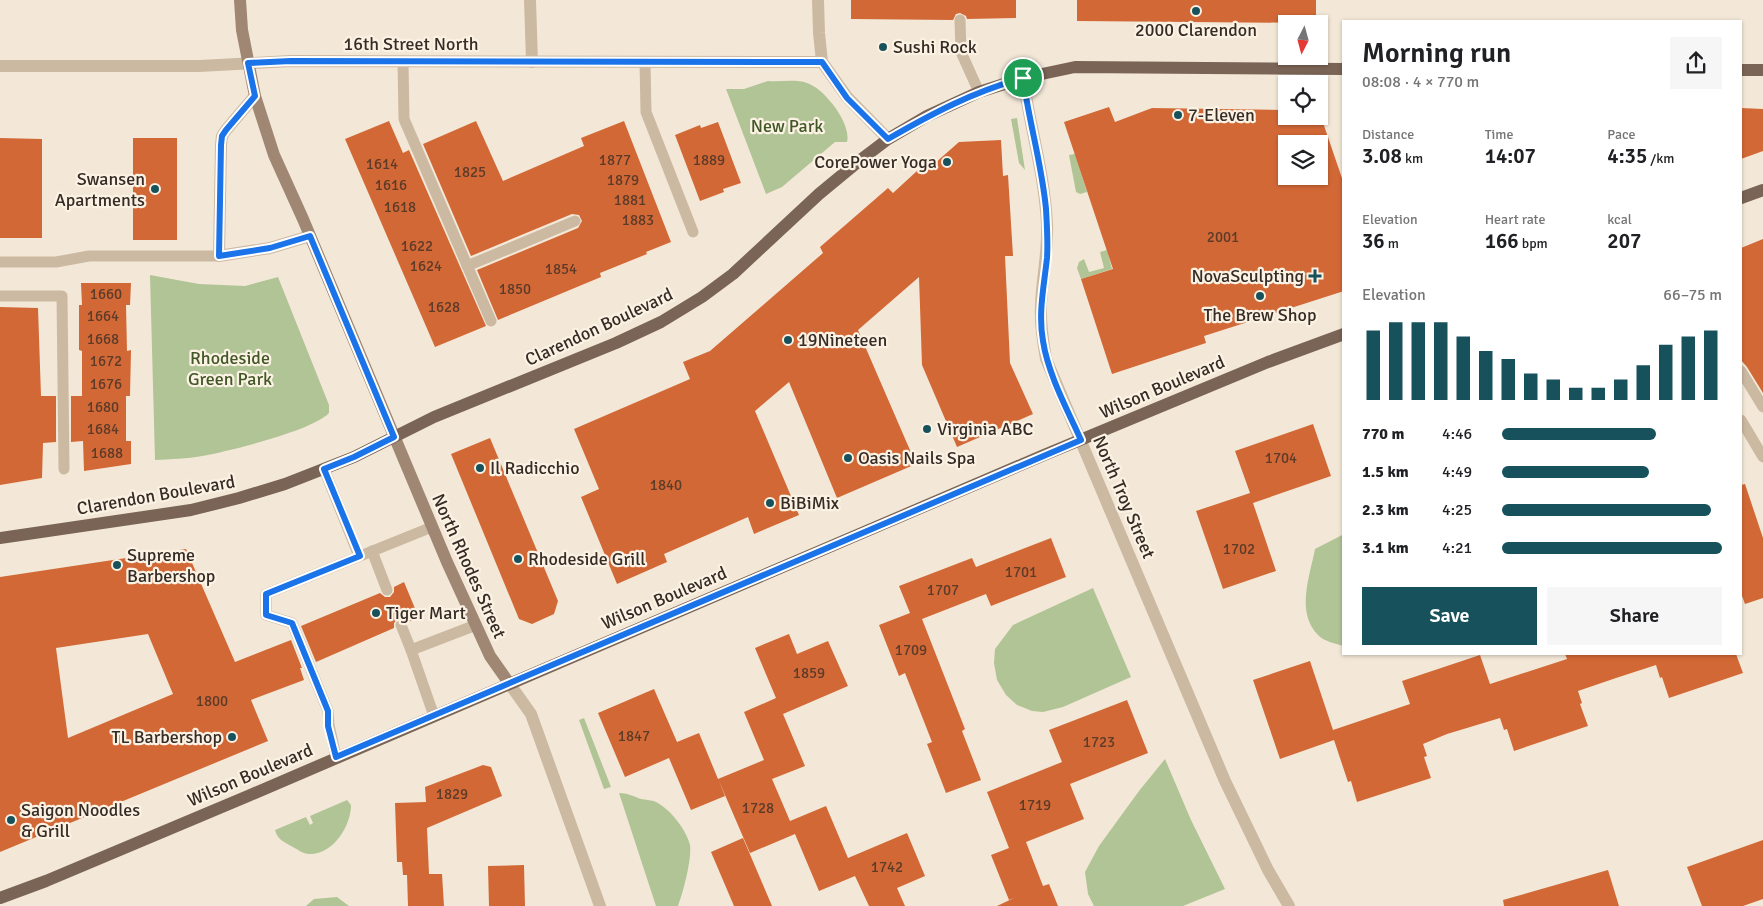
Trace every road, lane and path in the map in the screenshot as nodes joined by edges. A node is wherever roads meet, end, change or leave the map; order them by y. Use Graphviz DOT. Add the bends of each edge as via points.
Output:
graph roads {
  1 [pos="240,0"];
  2 [pos="530,0"];
  3 [pos="818,0"];
  4 [pos="960,20"];
  5 [pos="403,62"];
  6 [pos="532,62"];
  7 [pos="645,62"];
  8 [pos="822,62"];
  9 [pos="248,63"];
  10 [pos="0,66"];
  11 [pos="1342,69"];
  12 [pos="1742,70"];
  13 [pos="1763,70"];
  14 [pos="1023,78"];
  15 [pos="979,92"];
  16 [pos="255,96"];
  17 [pos="888,139"];
  18 [pos="1763,190"];
  19 [pos="1742,198"];
  20 [pos="575,221"];
  21 [pos="693,232"];
  22 [pos="310,236"];
  23 [pos="219,256"];
  24 [pos="0,262"];
  25 [pos="467,266"];
  26 [pos="0,296"];
  27 [pos="491,321"];
  28 [pos="1342,335"];
  29 [pos="1742,373"];
  30 [pos="1763,407"];
  31 [pos="1742,422"];
  32 [pos="394,437"];
  33 [pos="1081,440"];
  34 [pos="1763,457"];
  35 [pos="64,469"];
  36 [pos="324,469"];
  37 [pos="432,527"];
  38 [pos="0,538"];
  39 [pos="372,551"];
  40 [pos="360,556"];
  41 [pos="387,590"];
  42 [pos="401,625"];
  43 [pos="476,625"];
  44 [pos="411,650"];
  45 [pos="509,683"];
  46 [pos="434,716"];
  47 [pos="336,757"];
  48 [pos="0,898"];
  49 [pos="600,906"];
  50 [pos="1289,906"];
  1 -- 9 [label="street, North Rhodes Street"];
  2 -- 6 [label="street"];
  3 -- 8 [label="street"];
  4 -- 15 [label="lane" via="961,52"];
  5 -- 6 [label="street, 16th Street North"];
  5 -- 9 [label="street, 16th Street North"];
  5 -- 25 [label="lane" via="404,119"];
  6 -- 7 [label="street, 16th Street North"];
  7 -- 8 [label="street, 16th Street North"];
  7 -- 21 [label="lane" via="646,112"];
  8 -- 17 [label="street" via="847,98"];
  9 -- 10 [label="street, 16th Street North"];
  9 -- 16 [label="street, North Rhodes Street"];
  11 -- 14 [label="main road, Clarendon Boulevard" via="1074,67"];
  12 -- 13 [label="main road"];
  14 -- 15 [label="main road, Clarendon Boulevard"];
  14 -- 33 [label="street, North Troy Street" via="1046,216 1042,340 1046,359"];
  15 -- 17 [label="main road, Clarendon Boulevard" via="927,116"];
  16 -- 22 [label="street, North Rhodes Street" via="274,155"];
  16 -- 23 [label="street" via="222,136"];
  17 -- 32 [label="main road, Clarendon Boulevard" via="859,160 733,274 661,322 434,417"];
  18 -- 19 [label="main road"];
  20 -- 25 [label="lane"];
  22 -- 23 [label="street" via="270,248"];
  22 -- 32 [label="street, North Rhodes Street"];
  23 -- 24 [label="lane" via="89,256 56,262"];
  25 -- 27 [label="lane"];
  26 -- 35 [label="lane" via="62,296"];
  28 -- 33 [label="main road, Wilson Boulevard"];
  29 -- 30 [label="lane"];
  31 -- 34 [label="lane"];
  32 -- 36 [label="main road, Clarendon Boulevard"];
  32 -- 37 [label="street, North Rhodes Street"];
  33 -- 45 [label="main road, Wilson Boulevard"];
  33 -- 50 [label="street, North Troy Street" via="1225,781"];
  36 -- 38 [label="main road, Clarendon Boulevard" via="258,493 191,510"];
  36 -- 40 [label="lane"];
  37 -- 39 [label="lane"];
  37 -- 43 [label="street, North Rhodes Street"];
  39 -- 40 [label="lane"];
  39 -- 41 [label="lane"];
  40 -- 47 [label="lane" via="266,594 266,615 292,623 328,711 328,726"];
  42 -- 44 [label="lane"];
  43 -- 44 [label="lane"];
  43 -- 45 [label="street, North Rhodes Street" via="490,656"];
  44 -- 46 [label="lane"];
  45 -- 46 [label="main road, Wilson Boulevard"];
  45 -- 49 [label="street, North Rhodes Street" via="531,714"];
  46 -- 47 [label="main road, Wilson Boulevard"];
  47 -- 48 [label="main road, Wilson Boulevard"];
}
